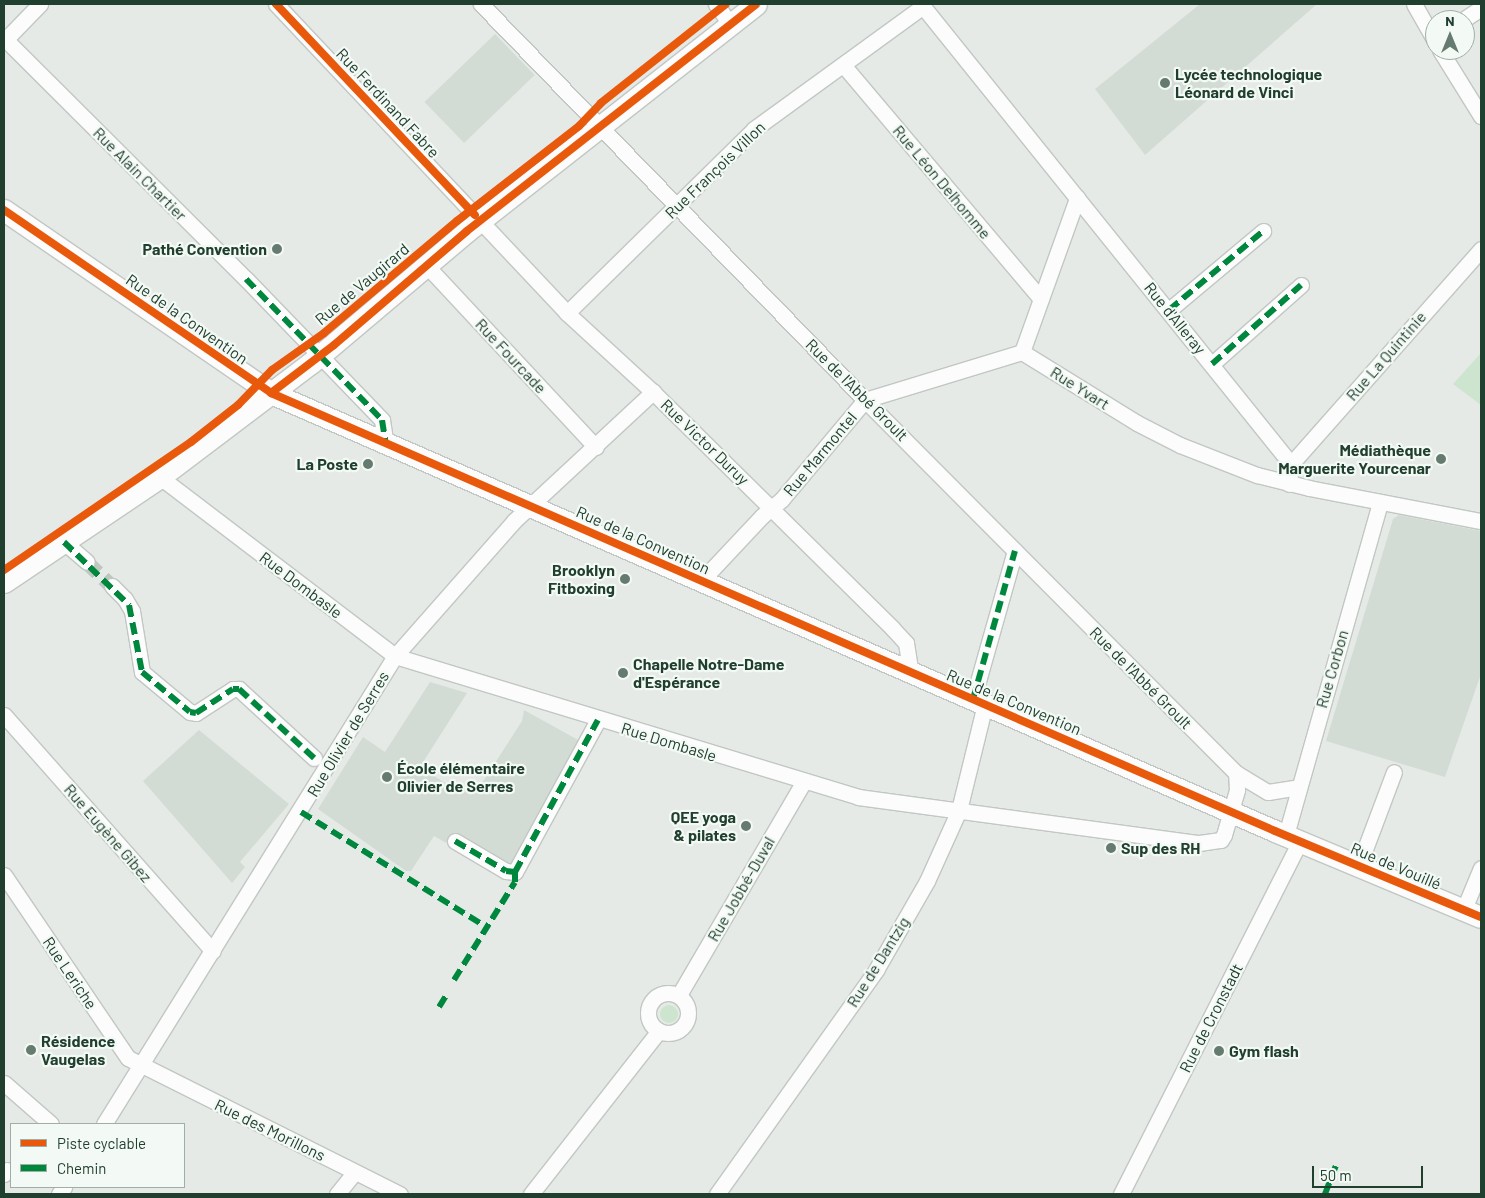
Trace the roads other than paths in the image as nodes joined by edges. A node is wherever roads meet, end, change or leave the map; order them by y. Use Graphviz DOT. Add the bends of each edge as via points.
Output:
graph roads {
  1 [pos="40,4"];
  2 [pos="276,4"];
  3 [pos="481,4"];
  4 [pos="716,4"];
  5 [pos="756,4"];
  6 [pos="1414,4"];
  7 [pos="922,5"];
  8 [pos="1425,23"];
  9 [pos="730,24"];
  10 [pos="4,40"];
  11 [pos="1446,60"];
  12 [pos="844,66"];
  13 [pos="1481,116"];
  14 [pos="599,126"];
  15 [pos="1077,198"];
  16 [pos="677,206"];
  17 [pos="4,210"];
  18 [pos="481,221"];
  19 [pos="1263,231"];
  20 [pos="1481,249"];
  21 [pos="426,265"];
  22 [pos="1301,285"];
  23 [pos="1041,299"];
  24 [pos="1169,310"];
  25 [pos="567,312"];
  26 [pos="1022,352"];
  27 [pos="319,356"];
  28 [pos="1212,364"];
  29 [pos="653,392"];
  30 [pos="272,393"];
  31 [pos="866,400"];
  32 [pos="386,445"];
  33 [pos="596,447"];
  34 [pos="1291,464"];
  35 [pos="160,477"];
  36 [pos="1289,484"];
  37 [pos="1380,502"];
  38 [pos="530,507"];
  39 [pos="771,508"];
  40 [pos="1481,521"];
  41 [pos="64,542"];
  42 [pos="1015,551"];
  43 [pos="87,562"];
  44 [pos="701,581"];
  45 [pos="4,582"];
  46 [pos="112,586"];
  47 [pos="395,656"];
  48 [pos="911,673"];
  49 [pos="979,701"];
  50 [pos="4,715"];
  51 [pos="598,720"];
  52 [pos="314,758"];
  53 [pos="1394,772"];
  54 [pos="1236,773"];
  55 [pos="803,783"];
  56 [pos="1299,787"];
  57 [pos="959,810"];
  58 [pos="1233,813"];
  59 [pos="1293,838"];
  60 [pos="454,841"];
  61 [pos="1359,865"];
  62 [pos="1481,868"];
  63 [pos="4,875"];
  64 [pos="1472,913"];
  65 [pos="213,951"];
  66 [pos="679,995"];
  67 [pos="659,1031"];
  68 [pos="140,1066"];
  69 [pos="4,1083"];
  70 [pos="50,1123"];
  71 [pos="105,1123"];
  72 [pos="355,1172"];
  73 [pos="337,1194"];
  74 [pos="400,1194"];
  75 [pos="531,1194"];
  76 [pos="716,1194"];
  77 [pos="1120,1194"];
  1 -- 10 [label="street"];
  2 -- 18 [label="street, Rue Ferdinand Fabre"];
  3 -- 14 [label="street, Rue de l'Abbé Groult"];
  4 -- 9 [label="street"];
  5 -- 9 [label="main road, Rue de Vaugirard"];
  6 -- 8 [label="street"];
  7 -- 12 [label="street, Rue François Villon"];
  7 -- 15 [label="street, Rue d'Alleray"];
  9 -- 14 [label="main road, Rue de Vaugirard"];
  10 -- 27 [label="street, Rue Alain Chartier" via="246,279"];
  11 -- 13 [label="street"];
  12 -- 16 [label="street, Rue François Villon" via="754,130"];
  12 -- 23 [label="street, Rue Léon Delhomme"];
  14 -- 16 [label="street, Rue de l'Abbé Groult"];
  14 -- 18 [label="main road, Rue de Vaugirard"];
  15 -- 23 [label="street"];
  15 -- 24 [label="street, Rue d'Alleray"];
  16 -- 25 [label="street, Rue François Villon"];
  16 -- 31 [label="street, Rue de l'Abbé Groult"];
  17 -- 30 [label="main road, Rue de la Convention"];
  18 -- 21 [label="main road, Rue de Vaugirard"];
  18 -- 25 [label="street, Rue Victor Duruy"];
  19 -- 24 [label="street"];
  20 -- 34 [label="street, Rue La Quintinie"];
  21 -- 27 [label="main road, Rue de Vaugirard"];
  21 -- 33 [label="street, Rue Fourcade"];
  22 -- 28 [label="street"];
  23 -- 26 [label="street"];
  24 -- 28 [label="street, Rue d'Alleray"];
  25 -- 29 [label="street, Rue Victor Duruy"];
  26 -- 31 [label="street, Rue Marmontel"];
  26 -- 36 [label="street, Rue Yvart" via="1137,423 1180,445"];
  27 -- 30 [label="main road, Rue de Vaugirard"];
  27 -- 32 [label="street, Rue Alain Chartier" via="382,420"];
  28 -- 34 [label="street, Rue d'Alleray"];
  29 -- 33 [label="street, Rue Olivier de Serres"];
  29 -- 39 [label="street, Rue Victor Duruy"];
  30 -- 32 [label="main road, Rue de la Convention"];
  30 -- 35 [label="main road, Rue de Vaugirard"];
  31 -- 39 [label="street, Rue Marmontel"];
  31 -- 42 [label="street, Rue de l'Abbé Groult"];
  32 -- 38 [label="main road, Rue de la Convention"];
  33 -- 38 [label="street, Rue Olivier de Serres"];
  34 -- 36 [label="street"];
  35 -- 41 [label="main road, Rue de Vaugirard"];
  35 -- 47 [label="street, Rue Dombasle"];
  36 -- 37 [label="street"];
  37 -- 40 [label="street"];
  37 -- 56 [label="street, Rue Corbon"];
  38 -- 44 [label="main road, Rue de la Convention"];
  38 -- 47 [label="street, Rue Olivier de Serres" via="514,520"];
  39 -- 44 [label="street, Rue Marmontel"];
  39 -- 48 [label="street, Rue Victor Duruy" via="906,643"];
  41 -- 43 [label="street"];
  41 -- 45 [label="main road, Rue de Vaugirard"];
  42 -- 49 [label="street, Rue de Dantzig"];
  42 -- 54 [label="street, Rue de l'Abbé Groult"];
  44 -- 48 [label="main road, Rue de la Convention"];
  46 -- 52 [label="street" via="125,598 132,611 142,672 190,712 196,713 233,688 239,688"];
  47 -- 51 [label="street, Rue Dombasle"];
  47 -- 65 [label="street, Rue Olivier de Serres"];
  48 -- 49 [label="main road, Rue de la Convention"];
  49 -- 57 [label="street, Rue de Dantzig"];
  49 -- 58 [label="main road, Rue de la Convention"];
  50 -- 65 [label="street, Rue Eugène Gibez"];
  51 -- 55 [label="street, Rue Dombasle"];
  51 -- 60 [label="street" via="515,872 506,871"];
  53 -- 61 [label="street"];
  54 -- 56 [label="street, Rue de l'Abbé Groult" via="1268,792"];
  54 -- 58 [label="street"];
  55 -- 57 [label="street, Rue Dombasle" via="858,797"];
  55 -- 66 [label="street, Rue Jobbé-Duval"];
  56 -- 59 [label="street, Rue Corbon"];
  57 -- 58 [label="street, Rue Dombasle" via="1199,843 1221,840"];
  57 -- 76 [label="street, Rue de Dantzig" via="926,881 876,970"];
  58 -- 59 [label="main road, Rue de la Convention"];
  59 -- 61 [label="main road, Rue de Vouillé"];
  59 -- 77 [label="street, Rue de Cronstadt"];
  61 -- 64 [label="main road, Rue de Vouillé"];
  62 -- 64 [label="street"];
  63 -- 68 [label="street, Rue Leriche" via="128,1058"];
  65 -- 68 [label="street, Rue Olivier de Serres"];
  66 -- 67 [label="street" via="688,1009 687,1020 675,1032"];
  66 -- 67 [label="street" via="659,994 650,1003 649,1022"];
  67 -- 75 [label="street"];
  68 -- 71 [label="street, Rue Olivier de Serres"];
  68 -- 72 [label="street, Rue des Morillons"];
  69 -- 70 [label="street"];
  72 -- 73 [label="street"];
  72 -- 74 [label="street, Rue des Morillons"];
}
